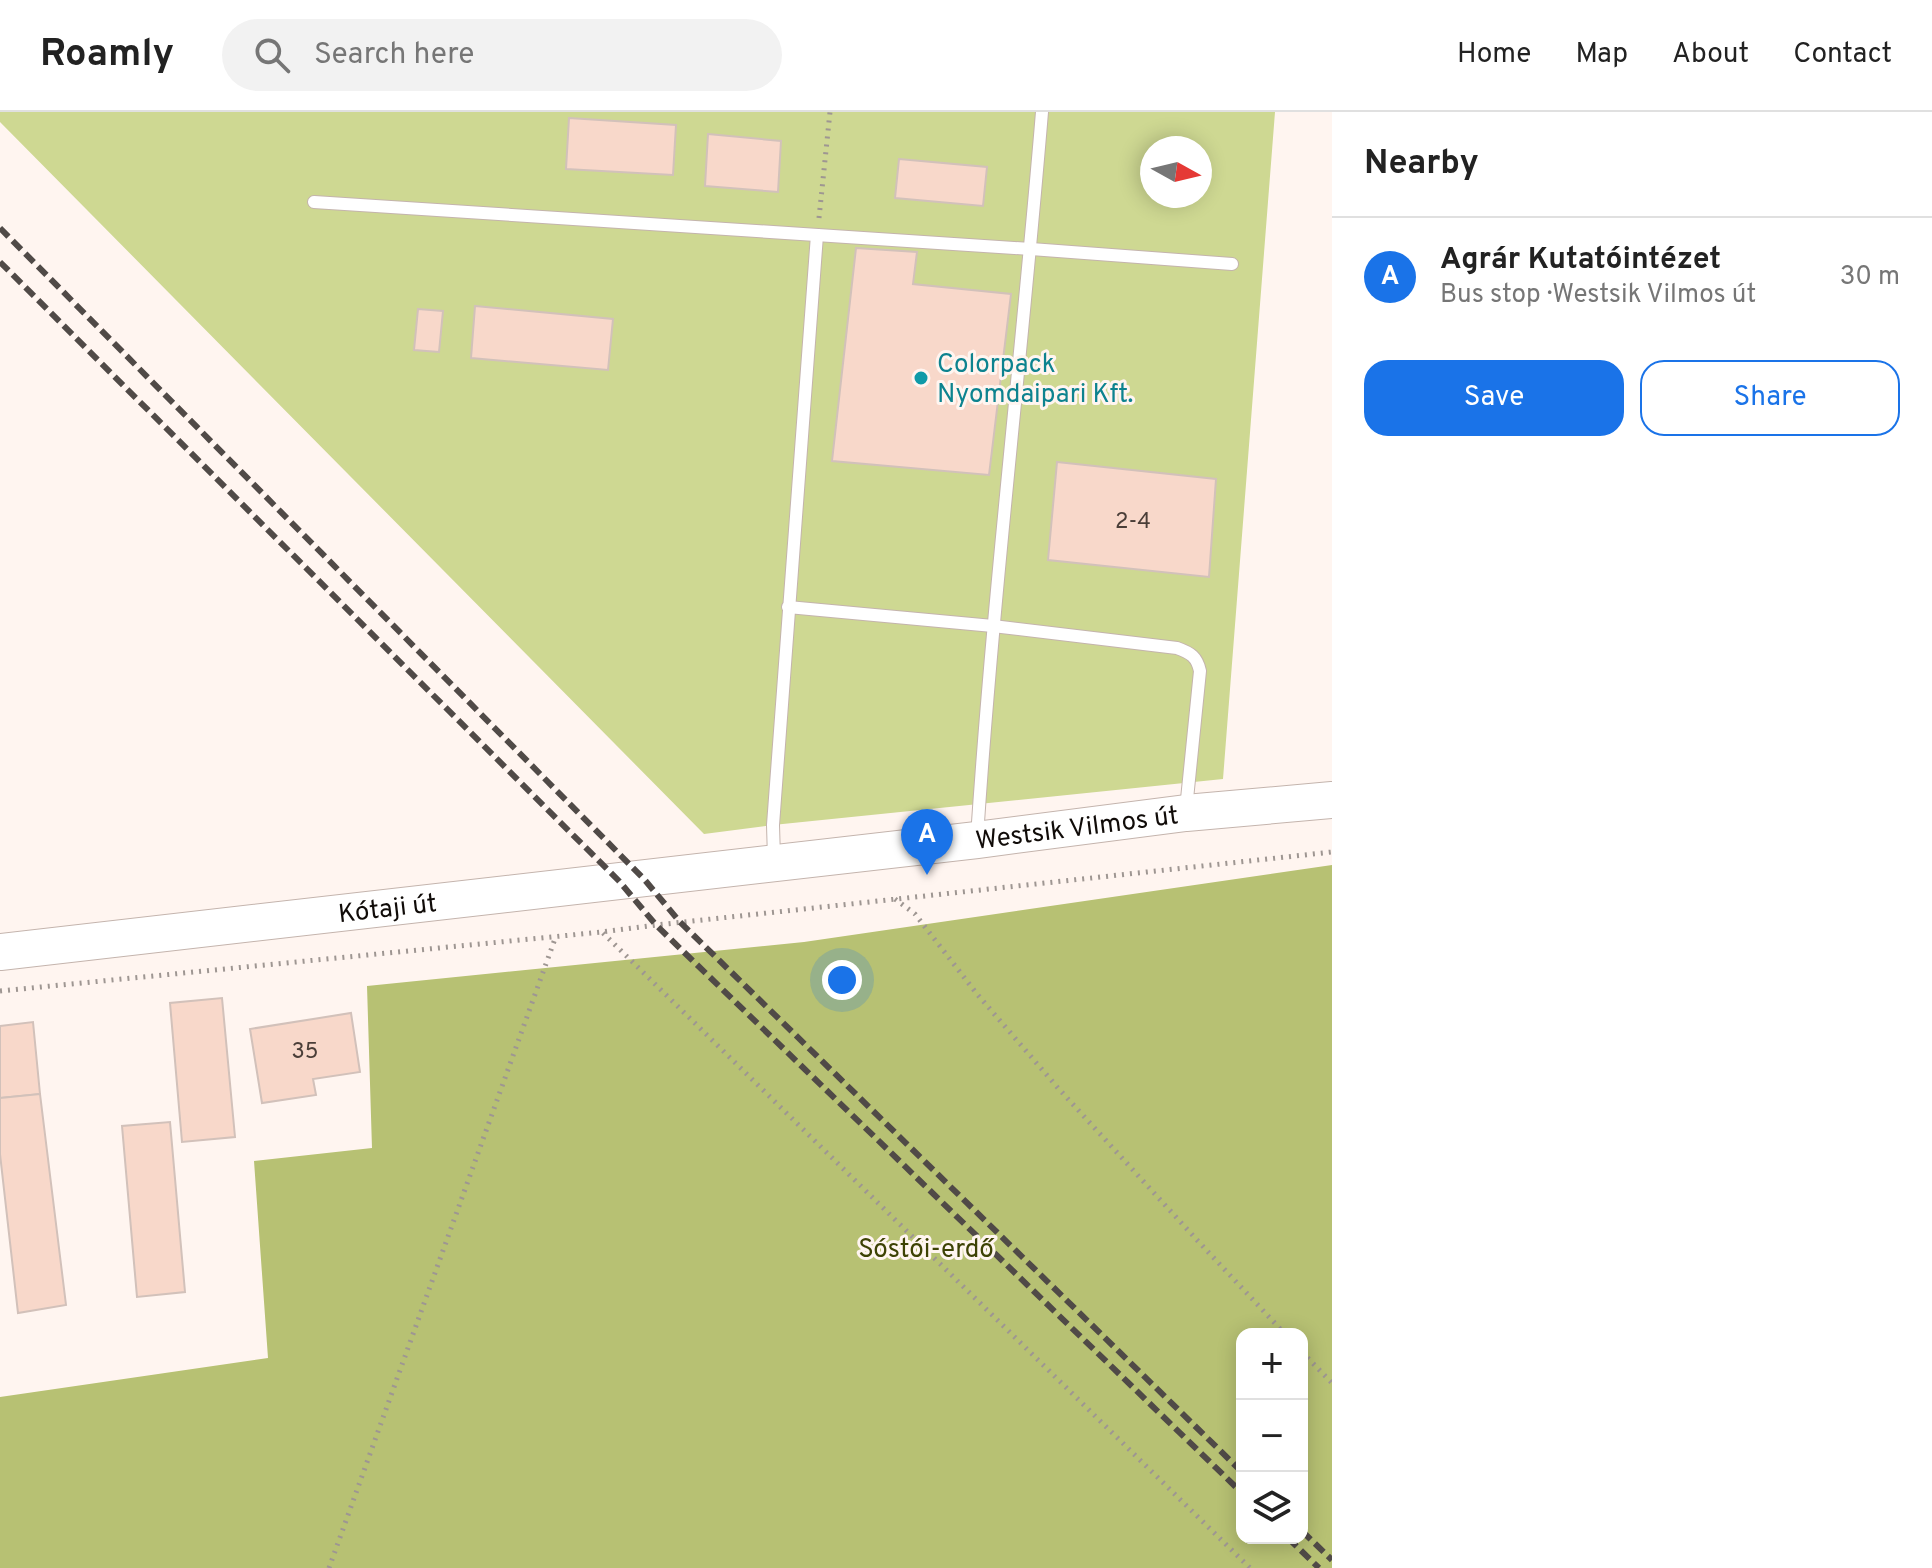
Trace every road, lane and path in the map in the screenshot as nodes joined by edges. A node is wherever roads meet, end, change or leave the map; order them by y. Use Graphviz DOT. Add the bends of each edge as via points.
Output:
graph roads {
  1 [pos="830,112"];
  2 [pos="1042,112"];
  3 [pos="314,202"];
  4 [pos="817,235"];
  5 [pos="1031,249"];
  6 [pos="1232,264"];
  7 [pos="788,607"];
  8 [pos="993,626"];
  9 [pos="1332,800"];
  10 [pos="1186,813"];
  11 [pos="977,840"];
  12 [pos="1332,852"];
  13 [pos="775,864"];
  14 [pos="895,899"];
  15 [pos="602,932"];
  16 [pos="556,936"];
  17 [pos="0,952"];
  18 [pos="0,991"];
  19 [pos="1279,1328"];
  20 [pos="1308,1358"];
  21 [pos="1332,1383"];
  22 [pos="329,1568"];
  23 [pos="1250,1568"];
  1 -- 4 [label="path"];
  2 -- 5 [label="lane"];
  3 -- 4 [label="lane"];
  4 -- 5 [label="lane"];
  4 -- 7 [label="lane"];
  5 -- 6 [label="lane"];
  5 -- 8 [label="lane"];
  7 -- 8 [label="lane"];
  7 -- 13 [label="lane"];
  8 -- 10 [label="lane" via="1177,648 1197,659"];
  8 -- 11 [label="lane"];
  9 -- 10 [label="main road, Westsik Vilmos út"];
  10 -- 11 [label="main road, Westsik Vilmos út"];
  11 -- 13 [label="main road, Westsik Vilmos út"];
  12 -- 14 [label="path"];
  13 -- 17 [label="main road, Kótaji út"];
  14 -- 15 [label="path"];
  14 -- 19 [label="path" via="915,914 1058,1088"];
  15 -- 16 [label="path"];
  15 -- 23 [label="path"];
  16 -- 18 [label="path"];
  16 -- 22 [label="path"];
  20 -- 21 [label="path"];
}
